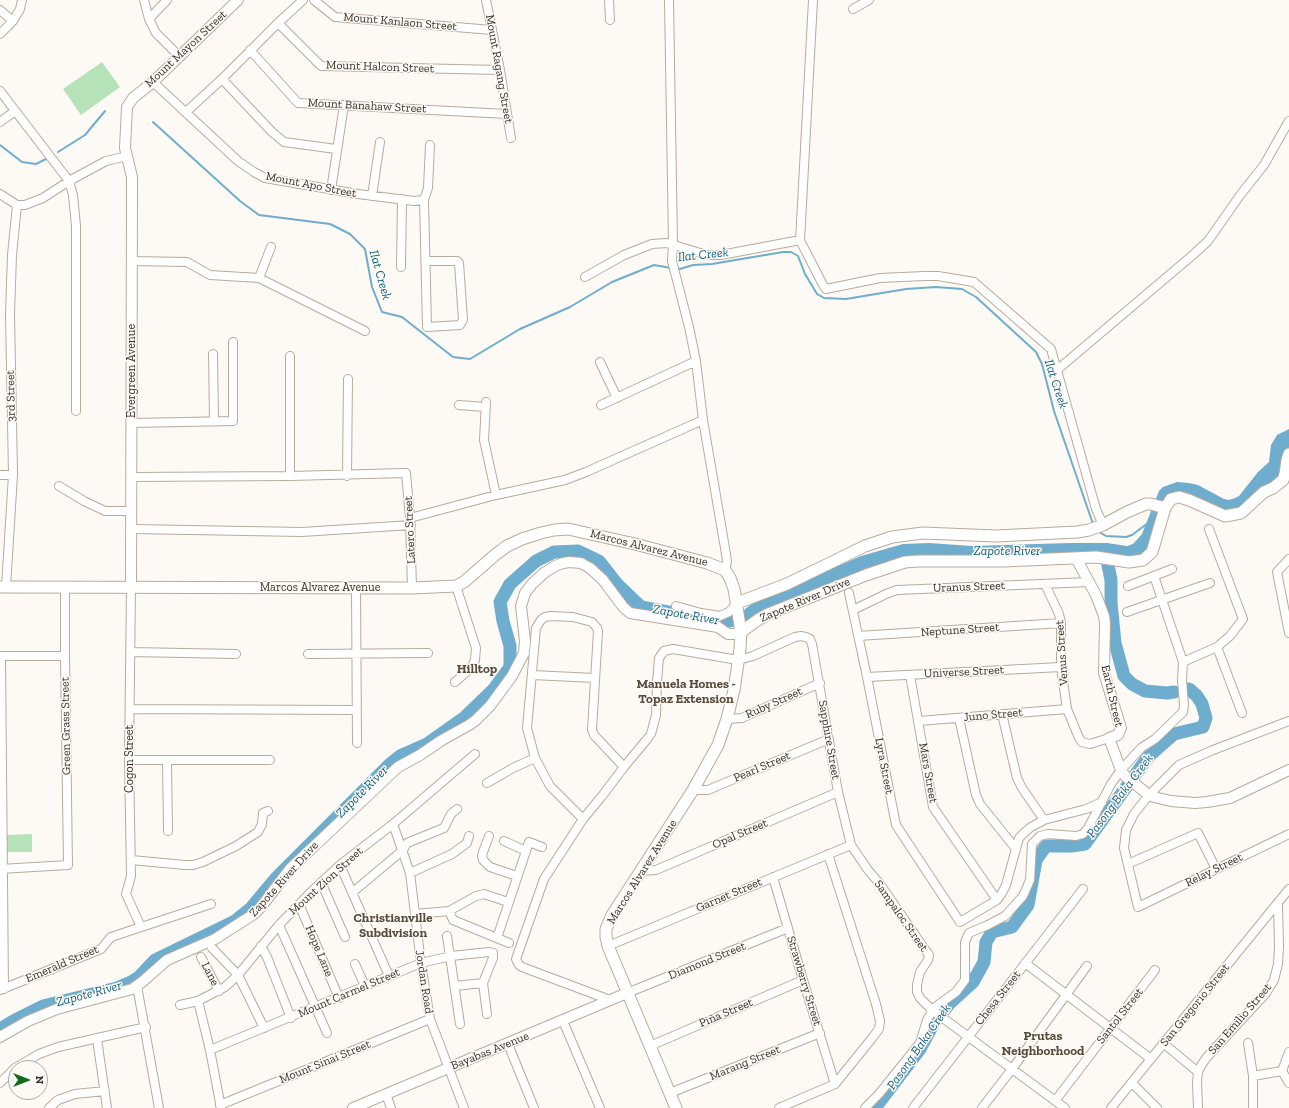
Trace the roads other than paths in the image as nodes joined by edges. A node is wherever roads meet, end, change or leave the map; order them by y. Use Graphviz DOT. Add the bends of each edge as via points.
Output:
graph roads {
  1 [pos="22,0"];
  2 [pos="144,0"];
  3 [pos="167,0"];
  4 [pos="238,0"];
  5 [pos="304,0"];
  6 [pos="314,0"];
  7 [pos="486,0"];
  8 [pos="609,0"];
  9 [pos="669,0"];
  10 [pos="813,0"];
  11 [pos="869,0"];
  12 [pos="853,9"];
  13 [pos="0,10"];
  14 [pos="149,18"];
  15 [pos="610,20"];
  16 [pos="13,21"];
  17 [pos="278,23"];
  18 [pos="492,30"];
  19 [pos="0,34"];
  20 [pos="250,50"];
  21 [pos="179,56"];
  22 [pos="500,70"];
  23 [pos="222,79"];
  24 [pos="153,82"];
  25 [pos="0,91"];
  26 [pos="133,98"];
  27 [pos="344,105"];
  28 [pos="15,111"];
  29 [pos="186,112"];
  30 [pos="507,114"];
  31 [pos="1289,121"];
  32 [pos="0,122"];
  33 [pos="511,138"];
  34 [pos="380,142"];
  35 [pos="430,145"];
  36 [pos="336,149"];
  37 [pos="127,156"];
  38 [pos="68,181"];
  39 [pos="331,190"];
  40 [pos="0,194"];
  41 [pos="372,196"];
  42 [pos="402,199"];
  43 [pos="424,200"];
  44 [pos="18,205"];
  45 [pos="800,241"];
  46 [pos="673,244"];
  47 [pos="271,248"];
  48 [pos="132,261"];
  49 [pos="426,261"];
  50 [pos="401,267"];
  51 [pos="586,277"];
  52 [pos="259,278"];
  53 [pos="364,331"];
  54 [pos="233,342"];
  55 [pos="213,354"];
  56 [pos="290,356"];
  57 [pos="696,361"];
  58 [pos="600,362"];
  59 [pos="1057,370"];
  60 [pos="348,379"];
  61 [pos="617,398"];
  62 [pos="459,405"];
  63 [pos="601,405"];
  64 [pos="76,411"];
  65 [pos="703,420"];
  66 [pos="214,421"];
  67 [pos="132,423"];
  68 [pos="1289,454"];
  69 [pos="0,474"];
  70 [pos="13,475"];
  71 [pos="290,476"];
  72 [pos="347,476"];
  73 [pos="132,477"];
  74 [pos="58,486"];
  75 [pos="496,495"];
  76 [pos="1164,508"];
  77 [pos="132,511"];
  78 [pos="410,522"];
  79 [pos="1102,526"];
  80 [pos="132,529"];
  81 [pos="1209,529"];
  82 [pos="1076,558"];
  83 [pos="1289,559"];
  84 [pos="1172,569"];
  85 [pos="725,570"];
  86 [pos="1154,576"];
  87 [pos="1090,582"];
  88 [pos="1210,583"];
  89 [pos="1045,584"];
  90 [pos="65,586"];
  91 [pos="456,586"];
  92 [pos="1128,586"];
  93 [pos="3,587"];
  94 [pos="131,587"];
  95 [pos="356,588"];
  96 [pos="412,588"];
  97 [pos="849,593"];
  98 [pos="1162,599"];
  99 [pos="676,606"];
  100 [pos="737,608"];
  101 [pos="853,610"];
  102 [pos="1127,612"];
  103 [pos="1061,623"];
  104 [pos="740,628"];
  105 [pos="1289,633"];
  106 [pos="858,636"];
  107 [pos="1217,647"];
  108 [pos="131,652"];
  109 [pos="356,653"];
  110 [pos="428,653"];
  111 [pos="236,654"];
  112 [pos="308,654"];
  113 [pos="1,656"];
  114 [pos="65,656"];
  115 [pos="738,660"];
  116 [pos="1183,662"];
  117 [pos="1061,667"];
  118 [pos="532,675"];
  119 [pos="910,675"];
  120 [pos="867,677"];
  121 [pos="595,678"];
  122 [pos="455,682"];
  123 [pos="820,683"];
  124 [pos="130,709"];
  125 [pos="1067,709"];
  126 [pos="356,710"];
  127 [pos="1242,713"];
  128 [pos="1002,714"];
  129 [pos="960,718"];
  130 [pos="727,719"];
  131 [pos="919,721"];
  132 [pos="1289,721"];
  133 [pos="1109,738"];
  134 [pos="829,739"];
  135 [pos="357,743"];
  136 [pos="475,754"];
  137 [pos="534,758"];
  138 [pos="129,760"];
  139 [pos="167,760"];
  140 [pos="270,760"];
  141 [pos="624,767"];
  142 [pos="1289,770"];
  143 [pos="1123,773"];
  144 [pos="487,783"];
  145 [pos="693,790"];
  146 [pos="838,792"];
  147 [pos="1150,795"];
  148 [pos="1102,802"];
  149 [pos="457,809"];
  150 [pos="268,811"];
  151 [pos="582,819"];
  152 [pos="1044,820"];
  153 [pos="393,824"];
  154 [pos="168,831"];
  155 [pos="1289,834"];
  156 [pos="469,836"];
  157 [pos="489,836"];
  158 [pos="504,841"];
  159 [pos="851,845"];
  160 [pos="542,847"];
  161 [pos="1016,848"];
  162 [pos="403,850"];
  163 [pos="526,851"];
  164 [pos="828,854"];
  165 [pos="131,860"];
  166 [pos="1128,864"];
  167 [pos="340,865"];
  168 [pos="1,868"];
  169 [pos="1216,869"];
  170 [pos="641,871"];
  171 [pos="410,873"];
  172 [pos="517,876"];
  173 [pos="773,877"];
  174 [pos="321,882"];
  175 [pos="1083,889"];
  176 [pos="1289,889"];
  177 [pos="353,892"];
  178 [pos="997,900"];
  179 [pos="508,902"];
  180 [pos="1279,903"];
  181 [pos="211,904"];
  182 [pos="299,904"];
  183 [pos="449,910"];
  184 [pos="415,914"];
  185 [pos="279,925"];
  186 [pos="141,927"];
  187 [pos="788,928"];
  188 [pos="447,936"];
  189 [pos="346,937"];
  190 [pos="497,938"];
  191 [pos="509,944"];
  192 [pos="261,946"];
  193 [pos="608,946"];
  194 [pos="212,948"];
  195 [pos="451,956"];
  196 [pos="201,957"];
  197 [pos="421,963"];
  198 [pos="1025,963"];
  199 [pos="355,964"];
  200 [pos="1087,966"];
  201 [pos="1155,970"];
  202 [pos="238,975"];
  203 [pos="389,976"];
  204 [pos="803,980"];
  205 [pos="484,983"];
  206 [pos="138,986"];
  207 [pos="366,986"];
  208 [pos="455,986"];
  209 [pos="2,989"];
  210 [pos="219,991"];
  211 [pos="627,994"];
  212 [pos="1066,995"];
  213 [pos="339,998"];
  214 [pos="610,1000"];
  215 [pos="198,1002"];
  216 [pos="180,1005"];
  217 [pos="315,1008"];
  218 [pos="932,1010"];
  219 [pos="487,1014"];
  220 [pos="291,1018"];
  221 [pos="430,1019"];
  222 [pos="563,1021"];
  223 [pos="460,1024"];
  224 [pos="146,1027"];
  225 [pos="264,1028"];
  226 [pos="1111,1028"];
  227 [pos="327,1033"];
  228 [pos="820,1033"];
  229 [pos="968,1036"];
  230 [pos="0,1037"];
  231 [pos="97,1039"];
  232 [pos="1163,1043"];
  233 [pos="1248,1043"];
  234 [pos="508,1044"];
  235 [pos="650,1046"];
  236 [pos="210,1050"];
  237 [pos="1289,1052"];
  238 [pos="1151,1059"];
  239 [pos="449,1068"];
  240 [pos="1012,1070"];
  241 [pos="1282,1071"];
  242 [pos="1198,1072"];
  243 [pos="1253,1076"];
  244 [pos="0,1083"];
  245 [pos="1132,1083"];
  246 [pos="1289,1083"];
  247 [pos="835,1084"];
  248 [pos="105,1091"];
  249 [pos="670,1093"];
  250 [pos="386,1094"];
  251 [pos="1055,1101"];
  252 [pos="220,1106"];
  253 [pos="49,1108"];
  254 [pos="107,1108"];
  255 [pos="159,1108"];
  256 [pos="353,1108"];
  257 [pos="391,1108"];
  258 [pos="464,1108"];
  259 [pos="534,1108"];
  260 [pos="600,1108"];
  261 [pos="676,1108"];
  262 [pos="779,1108"];
  263 [pos="865,1108"];
  264 [pos="913,1108"];
  265 [pos="982,1108"];
  266 [pos="1065,1108"];
  267 [pos="1111,1108"];
  268 [pos="1157,1108"];
  269 [pos="1198,1108"];
  270 [pos="1253,1108"];
  1 -- 16 [label="street"];
  2 -- 14 [label="street"];
  3 -- 14 [label="street"];
  4 -- 21 [label="street, Mount Mayon Street"];
  5 -- 17 [label="street"];
  6 -- 18 [label="street, Mount Kanlaon Street" via="335,17"];
  7 -- 18 [label="street, Mount Ragang Street"];
  8 -- 15 [label="street"];
  9 -- 46 [label="street"];
  10 -- 45 [label="street"];
  11 -- 12 [label="street"];
  13 -- 16 [label="street"];
  14 -- 21 [label="street" via="156,34"];
  16 -- 19 [label="street"];
  17 -- 20 [label="street"];
  17 -- 22 [label="street, Mount Halcon Street" via="321,66"];
  18 -- 22 [label="street, Mount Ragang Street"];
  20 -- 23 [label="street"];
  20 -- 27 [label="street, Mount Banahaw Street" via="298,103"];
  21 -- 24 [label="street, Mount Mayon Street"];
  22 -- 30 [label="street, Mount Ragang Street"];
  23 -- 29 [label="street"];
  23 -- 36 [label="street" via="284,142"];
  24 -- 26 [label="street, Mount Mayon Street"];
  24 -- 29 [label="street, Mount Apo Street"];
  25 -- 28 [label="street"];
  26 -- 37 [label="street, Evergreen Avenue" via="127,107"];
  27 -- 30 [label="street, Mount Banahaw Street"];
  27 -- 36 [label="street"];
  28 -- 32 [label="street"];
  28 -- 38 [label="street"];
  29 -- 39 [label="street, Mount Apo Street" via="238,161 265,178"];
  30 -- 33 [label="street, Mount Ragang Street"];
  31 -- 59 [label="street" via="1264,165 1208,241"];
  34 -- 41 [label="street"];
  35 -- 43 [label="street" via="428,188"];
  36 -- 39 [label="street"];
  37 -- 38 [label="street" via="106,162"];
  37 -- 48 [label="street, Evergreen Avenue" via="132,182"];
  38 -- 44 [label="street" via="43,198"];
  38 -- 64 [label="street" via="73,195 76,226"];
  39 -- 41 [label="street, Mount Apo Street"];
  40 -- 44 [label="street"];
  41 -- 42 [label="street, Mount Apo Street"];
  42 -- 43 [label="street, Mount Apo Street"];
  42 -- 50 [label="street"];
  43 -- 49 [label="street"];
  44 -- 70 [label="street, 3rd Street" via="12,256 10,314"];
  45 -- 46 [label="street" via="720,255 707,255"];
  45 -- 59 [label="street" via="826,289 880,278 938,276 974,282 1046,345"];
  46 -- 51 [label="street" via="652,244"];
  46 -- 57 [label="street" via="672,262"];
  47 -- 52 [label="street"];
  48 -- 52 [label="street" via="187,262 210,275"];
  48 -- 67 [label="street, Evergreen Avenue"];
  49 -- 49 [label="street" via="427,327 460,325 463,320 459,263"];
  52 -- 53 [label="street"];
  54 -- 66 [label="street" via="233,421"];
  55 -- 66 [label="street"];
  56 -- 71 [label="street"];
  57 -- 61 [label="street"];
  57 -- 65 [label="street"];
  58 -- 61 [label="street"];
  59 -- 79 [label="street"];
  60 -- 72 [label="street"];
  61 -- 63 [label="street"];
  62 -- 75 [label="street" via="486,404 484,440"];
  65 -- 75 [label="street" via="572,477"];
  65 -- 85 [label="street" via="726,554"];
  66 -- 67 [label="street"];
  67 -- 73 [label="street, Evergreen Avenue"];
  68 -- 76 [label="main road" via="1283,480 1264,492 1241,513 1225,516 1180,497 1171,499"];
  69 -- 70 [label="street"];
  70 -- 93 [label="street, 3rd Street"];
  71 -- 72 [label="street"];
  71 -- 73 [label="street"];
  72 -- 78 [label="street, Latero Street" via="406,473"];
  73 -- 77 [label="street, Evergreen Avenue"];
  74 -- 77 [label="street" via="105,510"];
  75 -- 78 [label="street"];
  76 -- 79 [label="main road, Zapote River Drive" via="1146,504"];
  76 -- 82 [label="main road, Zapote River Drive" via="1154,547 1150,555 1143,560 1129,562 1105,558"];
  77 -- 80 [label="street, Evergreen Avenue"];
  78 -- 80 [label="street" via="302,532"];
  78 -- 96 [label="street, Latero Street"];
  79 -- 100 [label="main road, Zapote River Drive" via="1077,532 996,536 923,533 892,537 865,546"];
  80 -- 94 [label="street, Evergreen Avenue"];
  81 -- 107 [label="street" via="1243,620"];
  82 -- 87 [label="street, Earth Street"];
  82 -- 104 [label="main road, Zapote River Drive" via="905,562 768,614"];
  83 -- 105 [label="street" via="1278,572"];
  84 -- 86 [label="street"];
  85 -- 91 [label="main road, Marcos Alvarez Avenue" via="707,563 568,529 541,533 507,546"];
  85 -- 100 [label="main road, Marcos Alvarez Avenue" via="734,589"];
  86 -- 92 [label="street"];
  86 -- 98 [label="street"];
  87 -- 89 [label="street, Uranus Street"];
  87 -- 133 [label="street, Earth Street" via="1104,616 1104,673 1121,725 1118,735"];
  88 -- 98 [label="street"];
  89 -- 101 [label="street, Uranus Street" via="897,590"];
  89 -- 103 [label="street, Venus Street"];
  90 -- 93 [label="main road, Marcos Alvarez Avenue"];
  90 -- 94 [label="main road, Marcos Alvarez Avenue"];
  90 -- 114 [label="street, Green Grass Street"];
  91 -- 96 [label="main road, Marcos Alvarez Avenue"];
  91 -- 122 [label="street" via="476,648 476,660"];
  94 -- 95 [label="main road, Marcos Alvarez Avenue"];
  94 -- 108 [label="street, Cogon Street"];
  95 -- 96 [label="main road, Marcos Alvarez Avenue"];
  95 -- 109 [label="street"];
  97 -- 101 [label="street, Lyra Street"];
  98 -- 102 [label="street"];
  98 -- 116 [label="street"];
  99 -- 100 [label="street" via="720,616"];
  100 -- 104 [label="main road, Marcos Alvarez Avenue"];
  101 -- 106 [label="street, Lyra Street"];
  103 -- 106 [label="street, Neptune Street"];
  103 -- 117 [label="street, Venus Street"];
  104 -- 115 [label="main road, Marcos Alvarez Avenue"];
  104 -- 206 [label="street, Zapote River Drive" via="734,634 728,634 718,627 630,612 590,568 581,563 569,562 555,566 544,573 525,593 521,606 524,653 512,676 490,706 469,725 398,767 290,869 254,914 215,939 166,960"];
  106 -- 120 [label="street, Lyra Street"];
  107 -- 116 [label="street"];
  107 -- 127 [label="street"];
  108 -- 111 [label="street"];
  108 -- 124 [label="street, Cogon Street"];
  109 -- 110 [label="street"];
  109 -- 112 [label="street"];
  109 -- 126 [label="street"];
  113 -- 114 [label="street"];
  113 -- 168 [label="street"];
  114 -- 168 [label="street, Green Grass Street" via="68,865"];
  115 -- 123 [label="street, Sapphire Street" via="795,637 806,636 812,644"];
  115 -- 130 [label="main road, Marcos Alvarez Avenue"];
  115 -- 141 [label="street" via="673,649 664,651 659,658 656,715 650,736"];
  116 -- 143 [label="street" via="1183,712 1141,748"];
  117 -- 119 [label="street, Universe Street"];
  117 -- 125 [label="street, Venus Street"];
  118 -- 121 [label="street"];
  118 -- 121 [label="street" via="538,624 545,617 573,617 592,622 597,628"];
  118 -- 137 [label="street" via="527,728"];
  119 -- 120 [label="street, Universe Street"];
  119 -- 131 [label="street, Mars Street"];
  120 -- 178 [label="street, Lyra Street" via="896,825 960,922"];
  121 -- 141 [label="street" via="592,730"];
  123 -- 130 [label="street, Ruby Street" via="742,718"];
  123 -- 134 [label="street, Sapphire Street"];
  124 -- 126 [label="street"];
  124 -- 138 [label="street, Cogon Street"];
  125 -- 128 [label="street, Juno Street"];
  125 -- 133 [label="street, Venus Street" via="1082,742 1090,744"];
  126 -- 135 [label="street"];
  128 -- 129 [label="street, Juno Street"];
  128 -- 152 [label="street" via="1017,778"];
  129 -- 131 [label="street, Juno Street"];
  129 -- 161 [label="street" via="976,795 980,804"];
  130 -- 145 [label="main road, Marcos Alvarez Avenue" via="718,745"];
  131 -- 178 [label="street, Mars Street" via="933,808"];
  132 -- 147 [label="street" via="1178,765"];
  133 -- 143 [label="street"];
  134 -- 145 [label="street, Pearl Street" via="708,790"];
  134 -- 146 [label="street, Sapphire Street"];
  136 -- 153 [label="street, Mount Zion Street"];
  137 -- 144 [label="street"];
  137 -- 151 [label="street" via="550,786"];
  138 -- 139 [label="street"];
  138 -- 165 [label="street, Cogon Street"];
  139 -- 140 [label="street"];
  139 -- 154 [label="street"];
  141 -- 151 [label="street"];
  142 -- 147 [label="street" via="1241,794 1219,801 1182,803"];
  143 -- 147 [label="street"];
  143 -- 148 [label="street" via="1111,784"];
  145 -- 170 [label="main road, Marcos Alvarez Avenue"];
  146 -- 159 [label="street, Sapphire Street"];
  146 -- 170 [label="street, Opal Street" via="656,870"];
  147 -- 166 [label="street" via="1134,814 1126,830 1124,848"];
  148 -- 152 [label="street"];
  148 -- 218 [label="street" via="1083,834 1048,834 1040,836 1032,844 1030,880 1023,896 1005,916 969,933 965,942 965,980 956,992"];
  149 -- 162 [label="street" via="449,817 444,828 411,841"];
  150 -- 165 [label="street" via="263,813 258,832 203,862 185,865"];
  151 -- 214 [label="street" via="544,879 516,959 522,967"];
  152 -- 161 [label="street" via="1025,832 1019,838"];
  153 -- 162 [label="street, Jordan Road"];
  153 -- 167 [label="street, Mount Zion Street"];
  155 -- 169 [label="street, Relay Street"];
  156 -- 171 [label="street" via="467,843 452,854"];
  157 -- 172 [label="street" via="483,860 490,866"];
  158 -- 163 [label="street"];
  159 -- 164 [label="street, Garnet Street"];
  159 -- 218 [label="street, Sampaloc Street" via="926,950 928,960 918,979 917,992"];
  160 -- 163 [label="street" via="529,842"];
  161 -- 178 [label="street" via="1006,885"];
  162 -- 171 [label="street, Jordan Road"];
  162 -- 177 [label="street"];
  163 -- 172 [label="street"];
  164 -- 173 [label="street, Garnet Street"];
  164 -- 247 [label="street" via="880,1021 879,1029"];
  165 -- 186 [label="street, Cogon Street" via="131,880 126,894"];
  166 -- 169 [label="street" via="1198,833"];
  166 -- 169 [label="street, Relay Street" via="1138,907"];
  167 -- 174 [label="street, Mount Zion Street"];
  167 -- 177 [label="street"];
  168 -- 209 [label="street"];
  170 -- 193 [label="main road, Marcos Alvarez Avenue" via="609,922 606,937"];
  171 -- 184 [label="street, Jordan Road"];
  172 -- 179 [label="street"];
  173 -- 187 [label="street, Strawberry Street"];
  173 -- 193 [label="street, Garnet Street"];
  174 -- 182 [label="street, Mount Zion Street"];
  174 -- 189 [label="street"];
  175 -- 198 [label="street, Chesa Street"];
  176 -- 180 [label="street, San Gregorio Street"];
  177 -- 203 [label="street"];
  179 -- 183 [label="street" via="484,894"];
  179 -- 190 [label="street"];
  180 -- 232 [label="street, San Gregorio Street"];
  180 -- 242 [label="street, San Emilio Street" via="1278,958 1274,980 1266,993 1207,1057"];
  181 -- 186 [label="street, Emerald Street"];
  182 -- 185 [label="street, Mount Zion Street"];
  182 -- 213 [label="street, Hope Lane"];
  183 -- 184 [label="street"];
  183 -- 190 [label="street" via="454,920"];
  184 -- 197 [label="street, Jordan Road"];
  185 -- 192 [label="street, Mount Zion Street"];
  185 -- 217 [label="street"];
  186 -- 209 [label="street, Emerald Street" via="111,937 101,950"];
  187 -- 204 [label="street, Strawberry Street"];
  187 -- 211 [label="street, Diamond Street"];
  188 -- 195 [label="street"];
  190 -- 191 [label="street"];
  192 -- 202 [label="street, Mount Zion Street"];
  192 -- 220 [label="street"];
  193 -- 211 [label="main road, Marcos Alvarez Avenue"];
  194 -- 202 [label="street"];
  195 -- 197 [label="street, Mount Carmel Street"];
  195 -- 205 [label="street, Mount Carmel Street" via="493,953"];
  195 -- 208 [label="street"];
  196 -- 210 [label="street, Lane"];
  197 -- 203 [label="street, Mount Carmel Street"];
  197 -- 221 [label="street, Jordan Road"];
  198 -- 212 [label="street"];
  198 -- 229 [label="street, Chesa Street"];
  199 -- 207 [label="street"];
  200 -- 212 [label="street"];
  201 -- 226 [label="street, Santol Street"];
  202 -- 210 [label="street, Mount Zion Street"];
  202 -- 225 [label="street"];
  203 -- 207 [label="street, Mount Carmel Street"];
  204 -- 228 [label="street, Strawberry Street"];
  204 -- 235 [label="street, Piña Street"];
  205 -- 208 [label="street"];
  205 -- 219 [label="street"];
  206 -- 224 [label="street"];
  206 -- 230 [label="street, Zapote River Drive" via="57,1009 28,1021"];
  207 -- 213 [label="street, Mount Carmel Street"];
  208 -- 223 [label="street"];
  210 -- 215 [label="street, Mount Zion Street"];
  211 -- 214 [label="street, Bayabas Avenue"];
  211 -- 235 [label="main road, Marcos Alvarez Avenue"];
  212 -- 226 [label="street"];
  212 -- 240 [label="street"];
  213 -- 217 [label="street, Mount Carmel Street"];
  214 -- 222 [label="street, Bayabas Avenue"];
  215 -- 216 [label="street, Mount Zion Street"];
  215 -- 236 [label="street"];
  217 -- 220 [label="street, Mount Carmel Street"];
  217 -- 227 [label="street"];
  218 -- 229 [label="street, Sampaloc Street"];
  218 -- 263 [label="street" via="920,1043 880,1094"];
  220 -- 225 [label="street, Mount Carmel Street"];
  221 -- 239 [label="street, Jordan Road"];
  221 -- 252 [label="street, Mount Sinai Street"];
  222 -- 234 [label="street, Bayabas Avenue"];
  222 -- 260 [label="street"];
  224 -- 231 [label="street"];
  224 -- 255 [label="street"];
  225 -- 236 [label="street, Mount Carmel Street"];
  226 -- 238 [label="street"];
  226 -- 251 [label="street, Santol Street"];
  228 -- 247 [label="street, Strawberry Street"];
  228 -- 249 [label="street, Marang Street"];
  229 -- 240 [label="street, Sampaloc Street"];
  229 -- 264 [label="street, Chesa Street"];
  231 -- 244 [label="street" via="58,1047 39,1054 15,1068"];
  231 -- 248 [label="street"];
  232 -- 238 [label="street, San Gregorio Street"];
  232 -- 242 [label="street"];
  233 -- 243 [label="street"];
  234 -- 239 [label="street, Bayabas Avenue"];
  234 -- 259 [label="street"];
  235 -- 249 [label="main road, Marcos Alvarez Avenue"];
  236 -- 252 [label="street"];
  237 -- 241 [label="street"];
  238 -- 245 [label="street, San Gregorio Street"];
  239 -- 250 [label="street, Bayabas Avenue"];
  239 -- 258 [label="street, Jordan Road"];
  240 -- 251 [label="street, Sampaloc Street"];
  240 -- 265 [label="street"];
  241 -- 243 [label="street"];
  241 -- 246 [label="street"];
  242 -- 269 [label="street, San Emilio Street"];
  243 -- 270 [label="street"];
  245 -- 267 [label="street, San Gregorio Street"];
  245 -- 268 [label="street"];
  247 -- 262 [label="street"];
  248 -- 253 [label="street" via="76,1094 58,1100"];
  248 -- 254 [label="street"];
  249 -- 261 [label="main road, Marcos Alvarez Avenue"];
  250 -- 256 [label="street, Bayabas Avenue"];
  250 -- 257 [label="street"];
  251 -- 266 [label="street, Sampaloc Street"];
}
